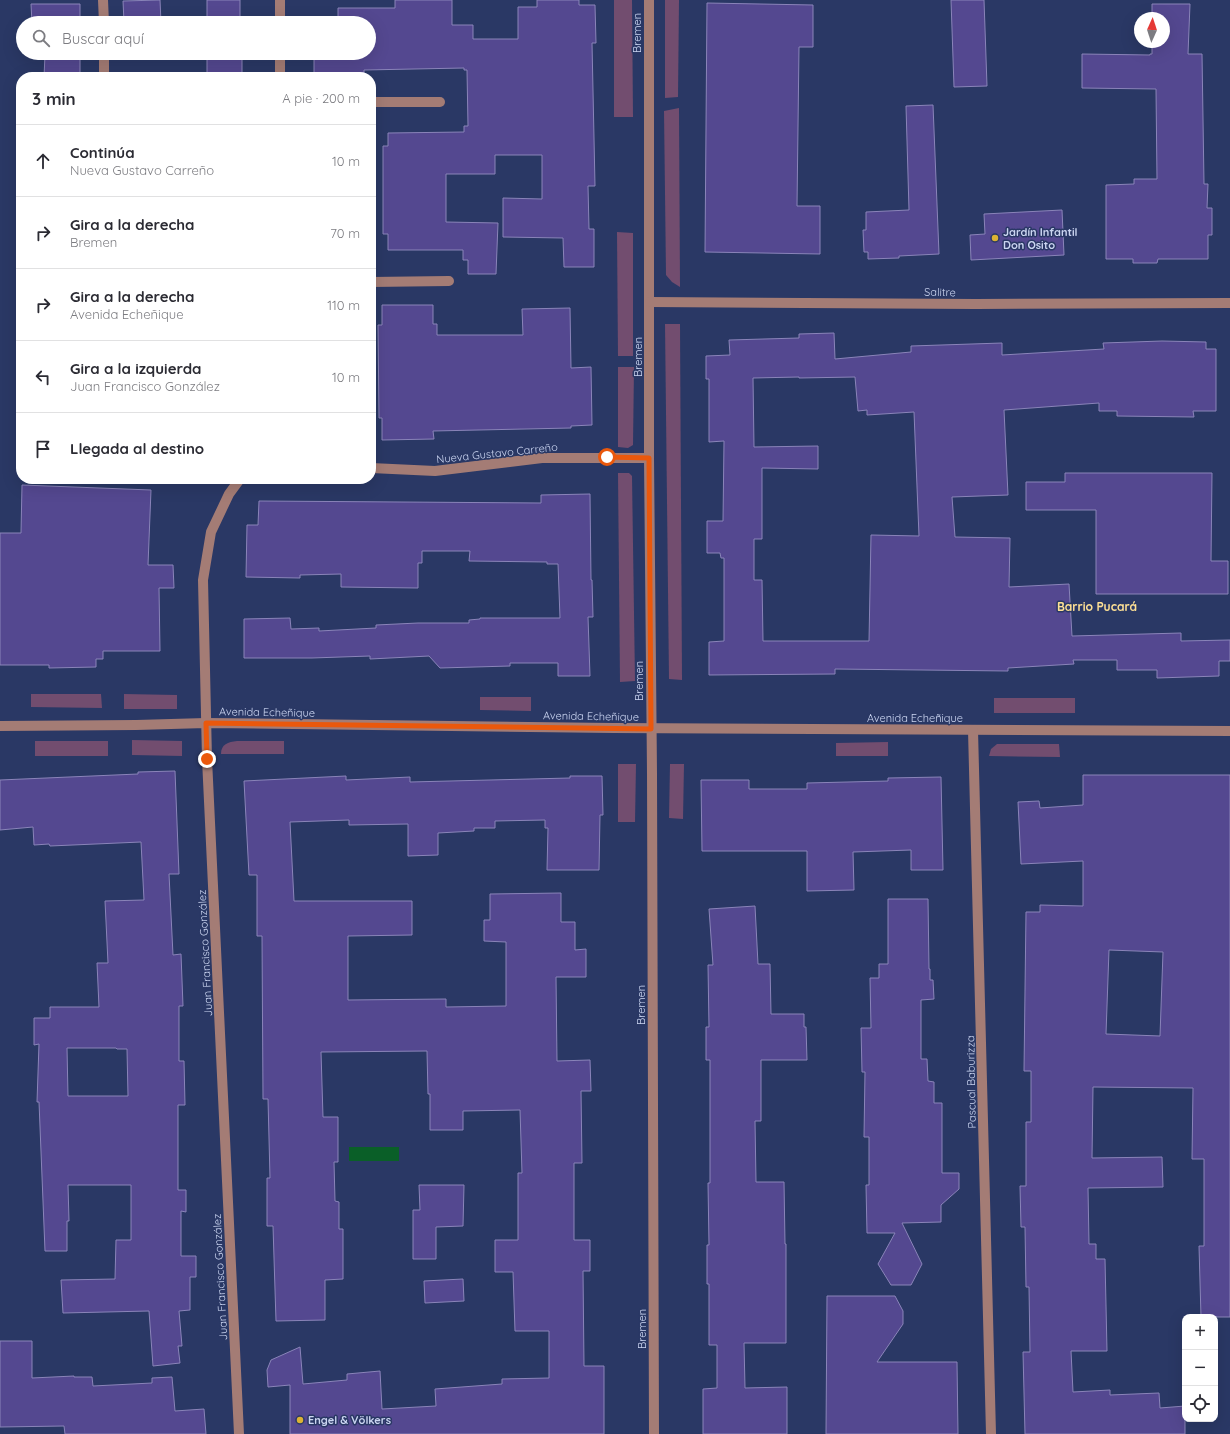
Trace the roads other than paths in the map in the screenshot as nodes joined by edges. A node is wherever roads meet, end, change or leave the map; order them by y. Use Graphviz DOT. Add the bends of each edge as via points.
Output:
graph roads {
  1 [pos="103,0"];
  2 [pos="280,0"];
  3 [pos="649,0"];
  4 [pos="104,16"];
  5 [pos="280,16"];
  6 [pos="104,60"];
  7 [pos="280,60"];
  8 [pos="104,72"];
  9 [pos="280,72"];
  10 [pos="376,102"];
  11 [pos="440,102"];
  12 [pos="449,281"];
  13 [pos="376,282"];
  14 [pos="650,302"];
  15 [pos="1230,303"];
  16 [pos="649,458"];
  17 [pos="376,468"];
  18 [pos="236,484"];
  19 [pos="206,723"];
  20 [pos="0,726"];
  21 [pos="651,729"];
  22 [pos="973,730"];
  23 [pos="1230,731"];
  24 [pos="239,1434"];
  25 [pos="654,1434"];
  26 [pos="991,1434"];
  1 -- 4 [label="street"];
  2 -- 5 [label="street"];
  3 -- 14 [label="street, Bremen"];
  6 -- 8 [label="street"];
  7 -- 9 [label="street"];
  10 -- 11 [label="street"];
  12 -- 13 [label="street"];
  14 -- 15 [label="street, Salitre"];
  14 -- 16 [label="street, Bremen"];
  16 -- 17 [label="street, Nueva Gustavo Carreño" via="542,458 435,471"];
  16 -- 21 [label="street, Bremen"];
  18 -- 19 [label="street, Juan Francisco González" via="211,532 203,580"];
  19 -- 20 [label="street, Avenida Echeñique"];
  19 -- 21 [label="street, Avenida Echeñique"];
  19 -- 24 [label="street, Juan Francisco González"];
  21 -- 22 [label="street, Avenida Echeñique"];
  21 -- 25 [label="street, Bremen"];
  22 -- 23 [label="street, Avenida Echeñique"];
  22 -- 26 [label="street, Pascual Baburizza"];
}
